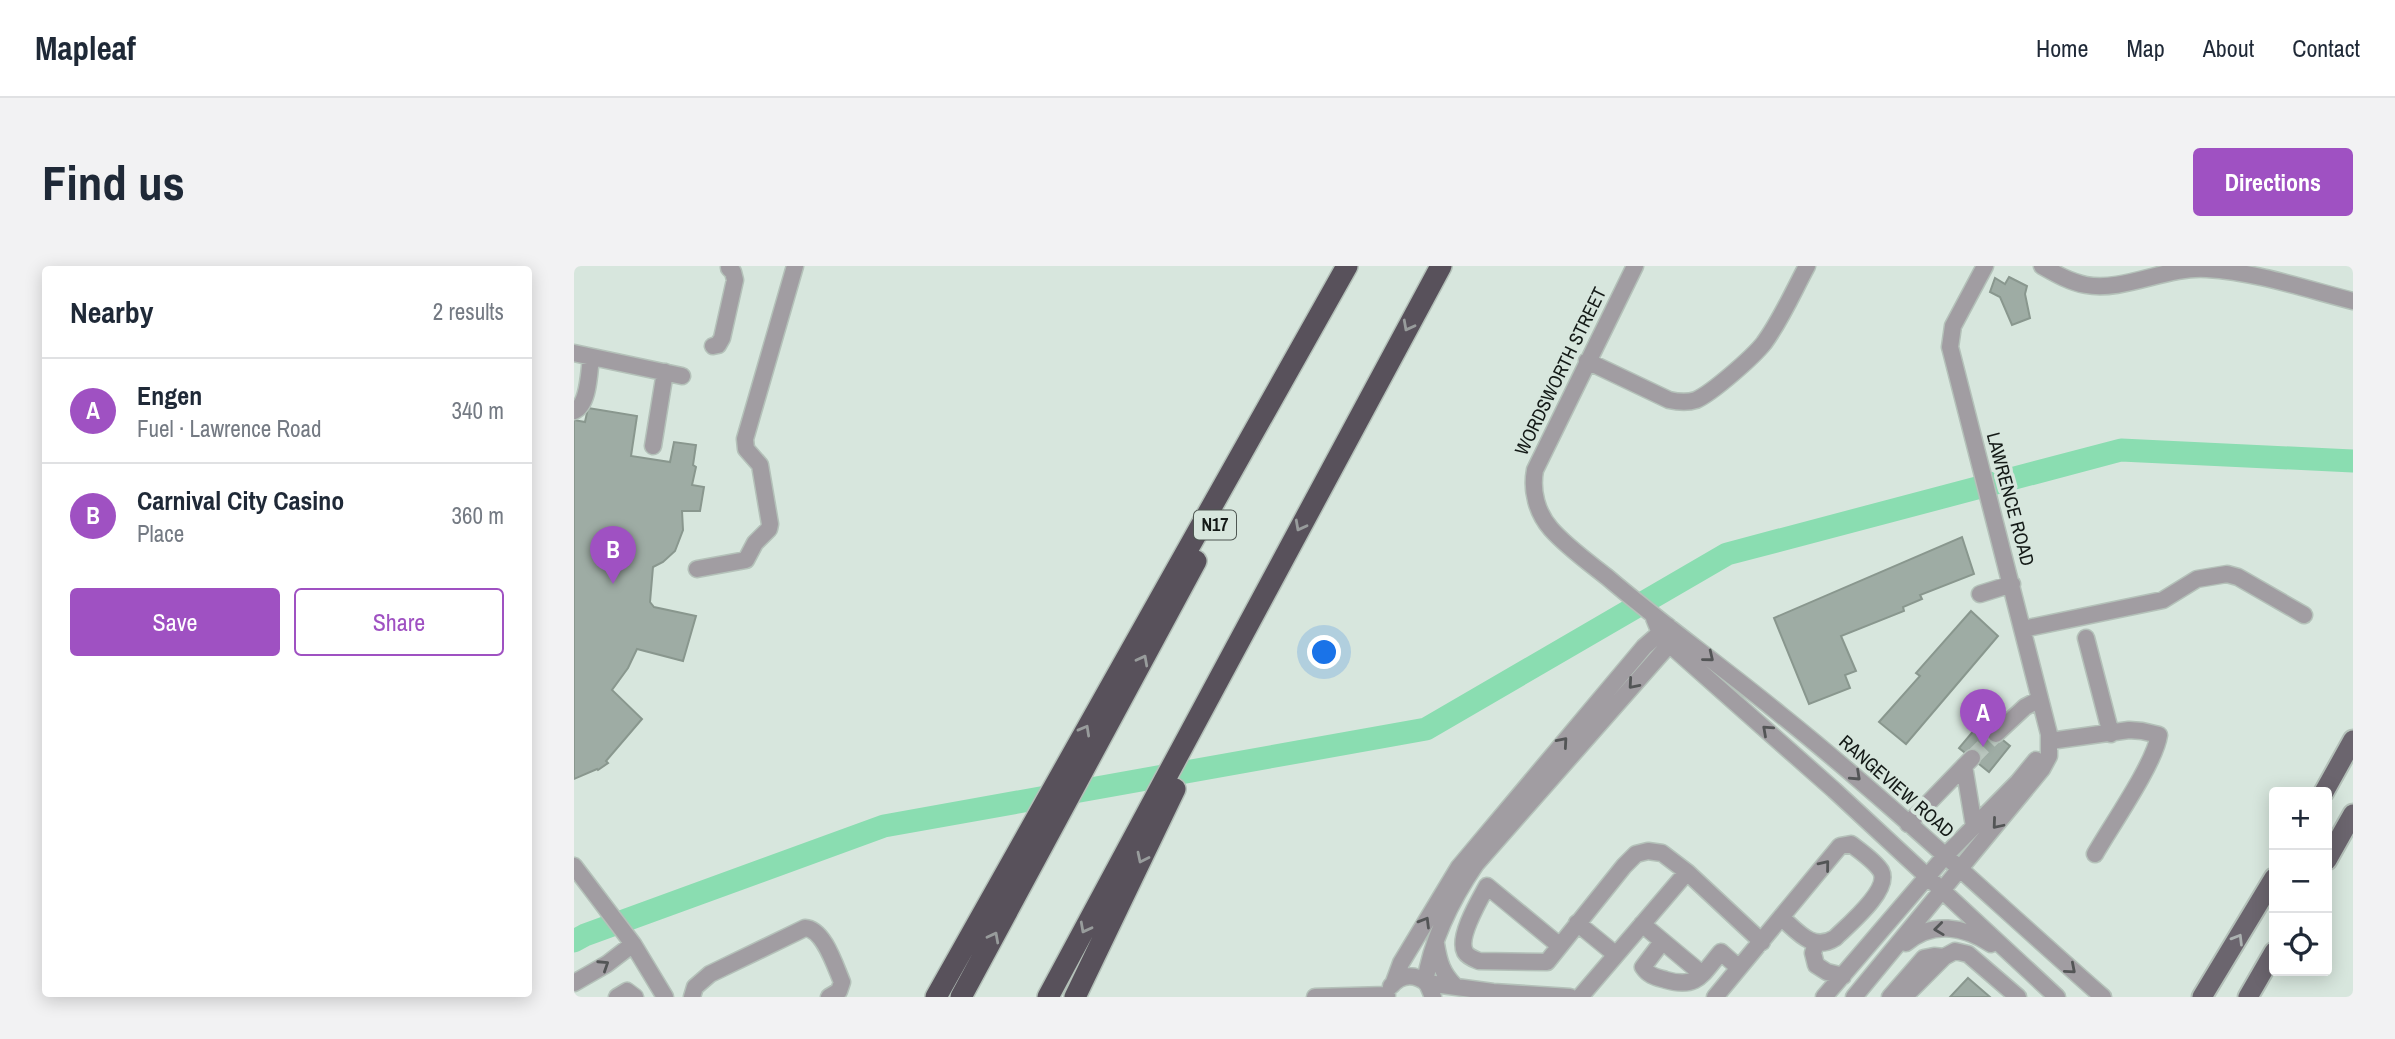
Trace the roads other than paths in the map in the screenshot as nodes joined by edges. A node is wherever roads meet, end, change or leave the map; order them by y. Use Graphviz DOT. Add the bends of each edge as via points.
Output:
graph roads {
  1 [pos="795,266"];
  2 [pos="1347,266"];
  3 [pos="1355,266"];
  4 [pos="1441,266"];
  5 [pos="1635,266"];
  6 [pos="1807,266"];
  7 [pos="1985,266"];
  8 [pos="2042,266"];
  9 [pos="2191,267"];
  10 [pos="729,268"];
  11 [pos="2353,301"];
  12 [pos="713,346"];
  13 [pos="574,353"];
  14 [pos="591,357"];
  15 [pos="1587,361"];
  16 [pos="665,372"];
  17 [pos="682,376"];
  18 [pos="574,411"];
  19 [pos="653,446"];
  20 [pos="1535,497"];
  21 [pos="697,569"];
  22 [pos="2012,584"];
  23 [pos="1980,594"];
  24 [pos="2304,615"];
  25 [pos="1662,627"];
  26 [pos="2023,629"];
  27 [pos="2086,638"];
  28 [pos="2040,699"];
  29 [pos="1996,734"];
  30 [pos="2111,734"];
  31 [pos="2353,740"];
  32 [pos="2049,745"];
  33 [pos="2327,787"];
  34 [pos="1162,799"];
  35 [pos="2353,814"];
  36 [pos="1908,824"];
  37 [pos="1974,827"];
  38 [pos="2332,851"];
  39 [pos="2095,854"];
  40 [pos="1945,856"];
  41 [pos="574,866"];
  42 [pos="1959,870"];
  43 [pos="1687,872"];
  44 [pos="1927,877"];
  45 [pos="2269,886"];
  46 [pos="1942,891"];
  47 [pos="1781,918"];
  48 [pos="1577,923"];
  49 [pos="1642,924"];
  50 [pos="630,941"];
  51 [pos="1436,942"];
  52 [pos="1662,942"];
  53 [pos="1762,942"];
  54 [pos="1816,943"];
  55 [pos="1560,946"];
  56 [pos="1615,954"];
  57 [pos="1944,957"];
  58 [pos="2269,961"];
  59 [pos="1882,963"];
  60 [pos="2022,965"];
  61 [pos="1739,968"];
  62 [pos="1702,974"];
  63 [pos="2217,974"];
  64 [pos="1843,976"];
  65 [pos="574,983"];
  66 [pos="1455,986"];
  67 [pos="1428,987"];
  68 [pos="1390,992"];
  69 [pos="1493,992"];
  70 [pos="617,997"];
  71 [pos="635,997"];
  72 [pos="665,997"];
  73 [pos="692,997"];
  74 [pos="829,997"];
  75 [pos="936,997"];
  76 [pos="961,997"];
  77 [pos="1048,997"];
  78 [pos="1075,997"];
  79 [pos="1315,997"];
  80 [pos="1471,997"];
  81 [pos="1570,997"];
  82 [pos="1580,997"];
  83 [pos="1715,997"];
  84 [pos="1824,997"];
  85 [pos="1854,997"];
  86 [pos="1889,997"];
  87 [pos="1903,997"];
  88 [pos="2018,997"];
  89 [pos="2057,997"];
  90 [pos="2103,997"];
  91 [pos="2187,997"];
  92 [pos="2202,997"];
  93 [pos="2248,997"];
  1 -- 21 [label="street" via="746,435 746,449 760,465 769,529 745,561"];
  75 -- 2 [label="highway, one-way"];
  76 -- 3 [label="highway, N17, one-way"];
  4 -- 34 [label="highway, one-way" via="1249,621"];
  5 -- 15 [label="street, WORDSWORTH STREET"];
  6 -- 15 [label="street" via="1759,349 1695,400 1669,400"];
  7 -- 22 [label="street, LAWRENCE ROAD" via="1950,338 1952,361"];
  8 -- 9 [label="street" via="2072,281 2096,286"];
  9 -- 11 [label="street"];
  10 -- 12 [label="street" via="735,281 722,338"];
  13 -- 14 [label="street"];
  14 -- 16 [label="street"];
  14 -- 18 [label="street" via="585,396"];
  15 -- 20 [label="street, WORDSWORTH STREET" via="1539,458 1533,481"];
  16 -- 17 [label="street"];
  16 -- 19 [label="street"];
  20 -- 25 [label="street, RANGEVIEW ROAD" via="1552,530"];
  22 -- 23 [label="street"];
  22 -- 26 [label="street, LAWRENCE ROAD"];
  24 -- 26 [label="street" via="2227,574 2197,579 2163,600"];
  25 -- 36 [label="street, RANGEVIEW ROAD, one-way" via="1845,766"];
  44 -- 25 [label="street, RANGEVIEW ROAD, one-way"];
  25 -- 51 [label="street, one-way" via="1476,864"];
  68 -- 25 [label="street, one-way" via="1401,963 1459,867"];
  26 -- 28 [label="street, LAWRENCE ROAD"];
  27 -- 30 [label="street"];
  28 -- 29 [label="street"];
  28 -- 32 [label="street, LAWRENCE ROAD"];
  30 -- 32 [label="street"];
  30 -- 39 [label="street" via="2129,730 2158,734 2157,745"];
  31 -- 33 [label="main road"];
  32 -- 37 [label="street"];
  32 -- 42 [label="street, one-way" via="2042,769"];
  34 -- 77 [label="highway, one-way"];
  34 -- 78 [label="highway, one-way"];
  35 -- 38 [label="main road"];
  36 -- 37 [label="street" via="1968,762"];
  36 -- 40 [label="street, RANGEVIEW ROAD"];
  37 -- 40 [label="street"];
  40 -- 42 [label="street, RANGEVIEW ROAD"];
  40 -- 44 [label="street"];
  41 -- 50 [label="street"];
  42 -- 46 [label="street"];
  42 -- 90 [label="street, RANGEVIEW ROAD, one-way"];
  43 -- 48 [label="street" via="1658,852 1636,854"];
  43 -- 49 [label="street"];
  43 -- 53 [label="street"];
  44 -- 46 [label="street, RANGEVIEW ROAD"];
  44 -- 64 [label="street"];
  63 -- 45 [label="main road, one-way"];
  46 -- 59 [label="street"];
  46 -- 60 [label="street, RANGEVIEW ROAD"];
  47 -- 53 [label="street"];
  47 -- 54 [label="street"];
  47 -- 54 [label="street, one-way" via="1840,846 1853,845 1880,869 1881,889 1835,938"];
  48 -- 55 [label="street"];
  48 -- 56 [label="street"];
  49 -- 52 [label="street"];
  49 -- 56 [label="street"];
  65 -- 50 [label="street, one-way" via="607,964"];
  50 -- 72 [label="street"];
  51 -- 66 [label="street" via="1445,976"];
  51 -- 67 [label="street"];
  52 -- 62 [label="street"];
  52 -- 62 [label="street" via="1643,967 1650,976 1684,985"];
  53 -- 61 [label="street"];
  54 -- 64 [label="street" via="1816,965"];
  55 -- 55 [label="street" via="1487,886 1463,944 1465,952 1479,961 1547,962"];
  56 -- 82 [label="street"];
  57 -- 86 [label="street" via="1923,958"];
  57 -- 87 [label="street"];
  57 -- 88 [label="street" via="1955,951 1968,954"];
  58 -- 93 [label="main road"];
  60 -- 59 [label="street, one-way" via="1981,937 1938,927 1910,939"];
  59 -- 85 [label="street"];
  60 -- 89 [label="street, RANGEVIEW ROAD"];
  61 -- 62 [label="street" via="1721,952"];
  61 -- 83 [label="street"];
  63 -- 91 [label="main road"];
  63 -- 92 [label="main road"];
  64 -- 84 [label="street"];
  66 -- 67 [label="street"];
  66 -- 69 [label="street"];
  67 -- 68 [label="street" via="1420,978 1406,976"];
  68 -- 79 [label="street"];
  69 -- 80 [label="street"];
  69 -- 81 [label="street"];
  70 -- 71 [label="street" via="627,991"];
  73 -- 74 [label="street" via="695,987 710,974 811,928 820,934 842,982 839,991"];
}
